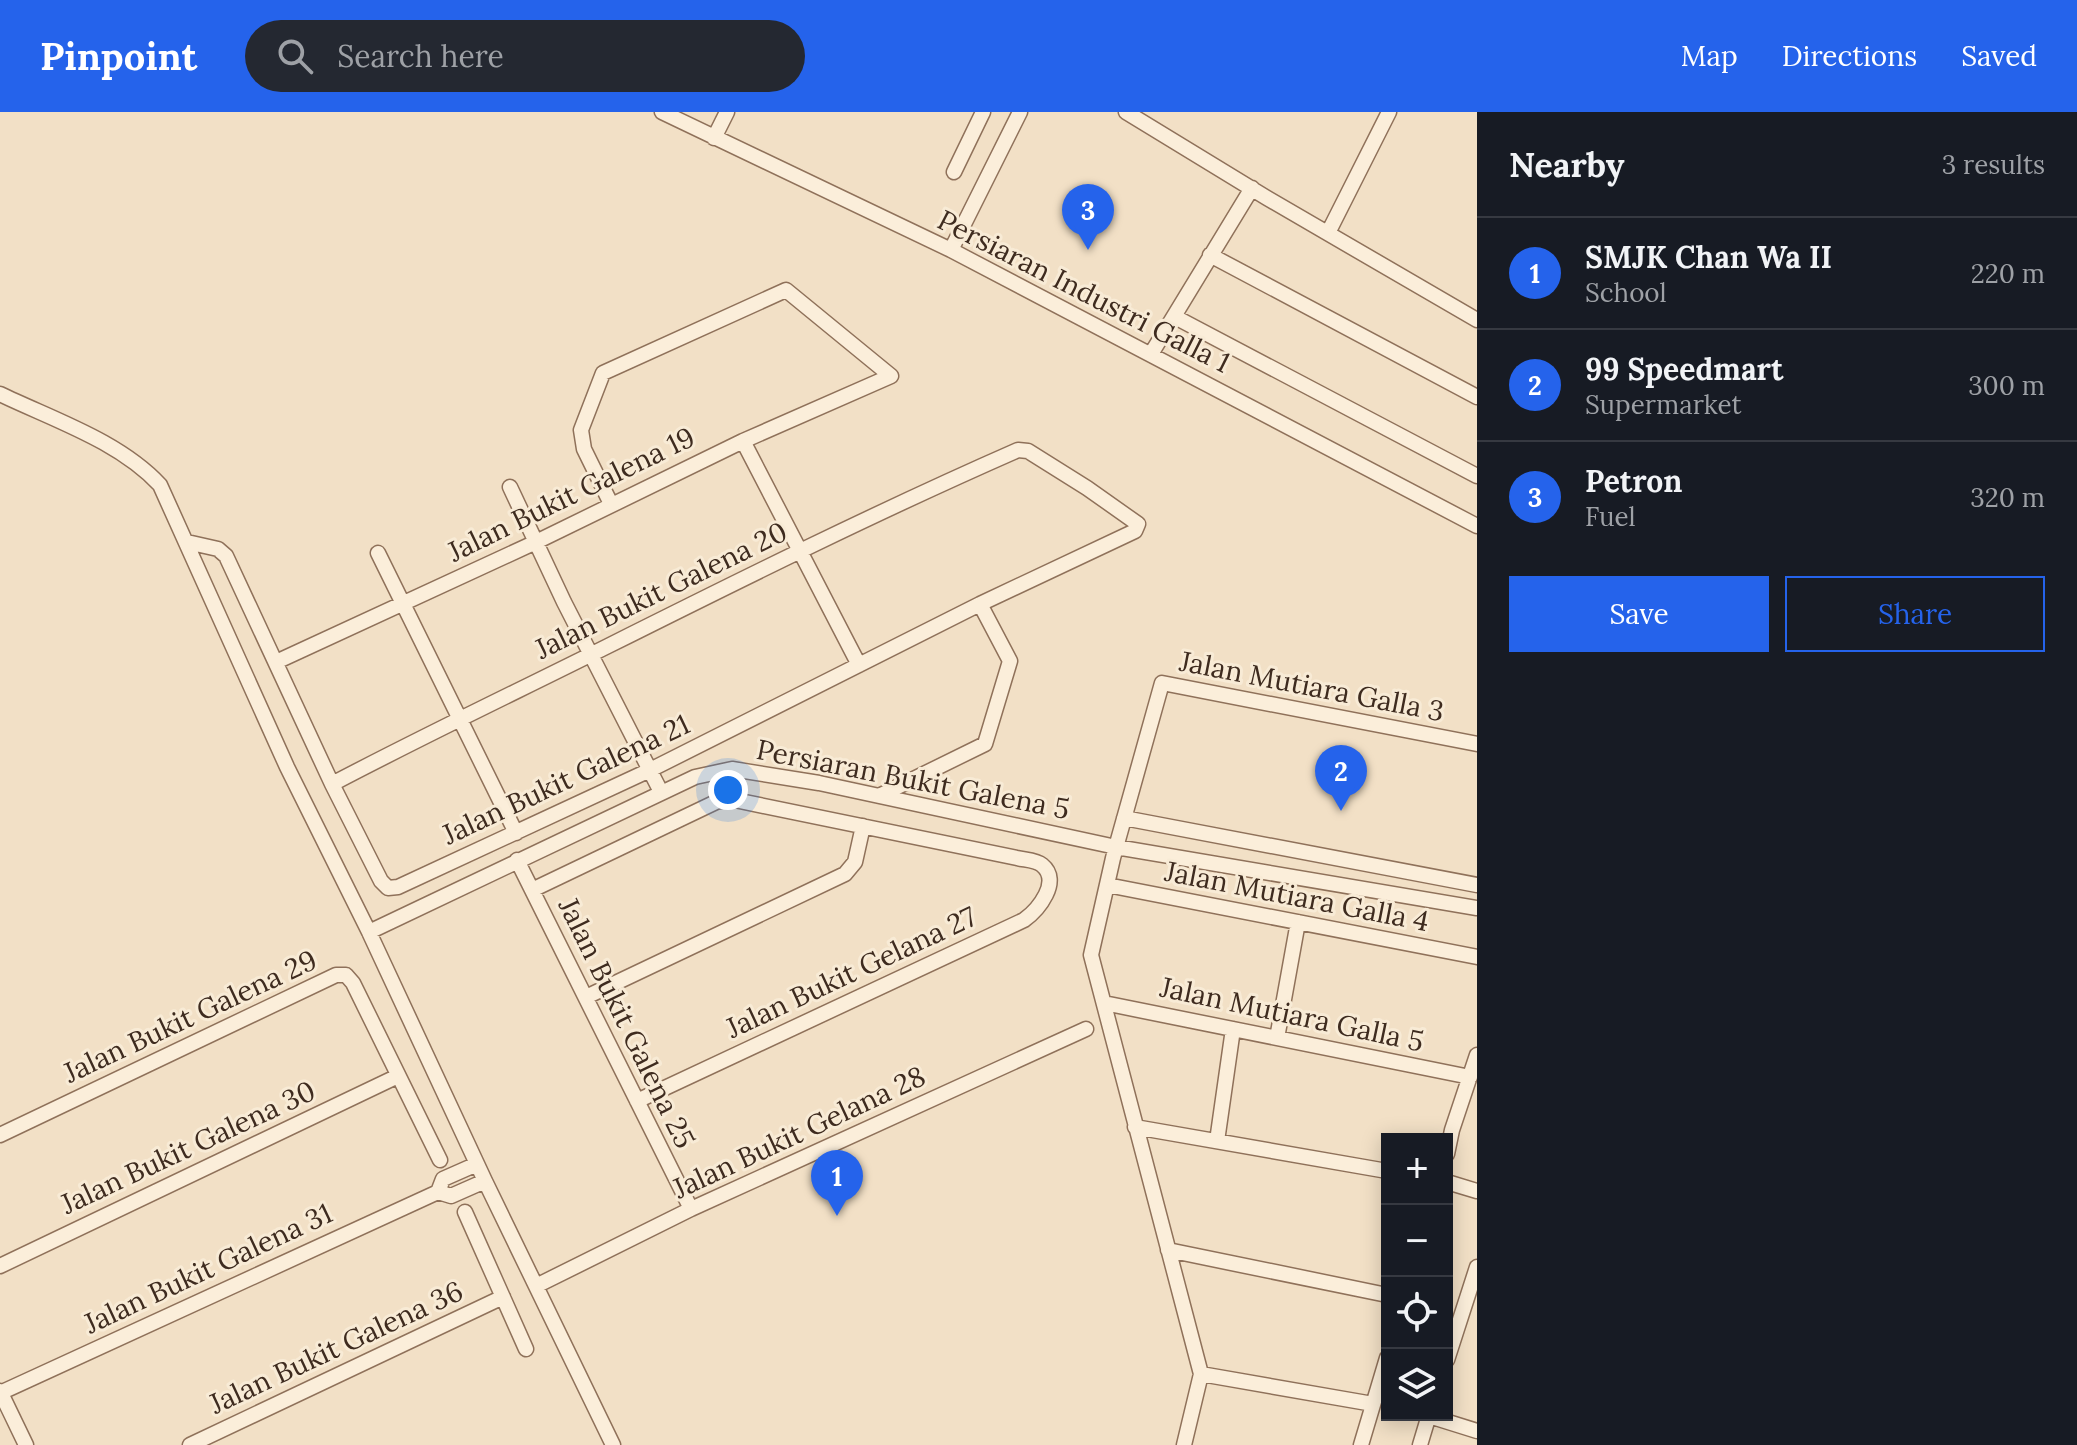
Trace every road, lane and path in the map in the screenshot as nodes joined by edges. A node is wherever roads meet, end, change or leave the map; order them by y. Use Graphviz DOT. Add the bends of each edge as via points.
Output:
graph roads {
  1 [pos="662,112"];
  2 [pos="727,112"];
  3 [pos="983,112"];
  4 [pos="1020,112"];
  5 [pos="1126,112"];
  6 [pos="1389,112"];
  7 [pos="714,138"];
  8 [pos="954,172"];
  9 [pos="1252,188"];
  10 [pos="1328,233"];
  11 [pos="951,250"];
  12 [pos="1210,255"];
  13 [pos="1175,317"];
  14 [pos="1477,320"];
  15 [pos="1151,354"];
  16 [pos="0,394"];
  17 [pos="1477,397"];
  18 [pos="743,441"];
  19 [pos="1018,450"];
  20 [pos="1477,476"];
  21 [pos="510,487"];
  22 [pos="611,504"];
  23 [pos="1477,508"];
  24 [pos="1474,524"];
  25 [pos="187,542"];
  26 [pos="536,542"];
  27 [pos="800,550"];
  28 [pos="378,553"];
  29 [pos="404,602"];
  30 [pos="980,604"];
  31 [pos="591,654"];
  32 [pos="276,662"];
  33 [pos="859,665"];
  34 [pos="459,718"];
  35 [pos="1477,744"];
  36 [pos="650,770"];
  37 [pos="332,784"];
  38 [pos="661,792"];
  39 [pos="879,796"];
  40 [pos="1124,818"];
  41 [pos="863,826"];
  42 [pos="516,833"];
  43 [pos="1116,847"];
  44 [pos="517,860"];
  45 [pos="1107,885"];
  46 [pos="1477,885"];
  47 [pos="532,890"];
  48 [pos="1477,908"];
  49 [pos="1298,922"];
  50 [pos="369,932"];
  51 [pos="1477,957"];
  52 [pos="586,997"];
  53 [pos="1104,1003"];
  54 [pos="1086,1029"];
  55 [pos="1233,1029"];
  56 [pos="1277,1038"];
  57 [pos="1477,1055"];
  58 [pos="398,1076"];
  59 [pos="1470,1077"];
  60 [pos="637,1101"];
  61 [pos="1135,1127"];
  62 [pos="1451,1133"];
  63 [pos="0,1135"];
  64 [pos="1217,1141"];
  65 [pos="440,1160"];
  66 [pos="477,1164"];
  67 [pos="1381,1170"];
  68 [pos="485,1181"];
  69 [pos="1453,1184"];
  70 [pos="1477,1191"];
  71 [pos="438,1192"];
  72 [pos="691,1209"];
  73 [pos="465,1212"];
  74 [pos="1168,1250"];
  75 [pos="0,1266"];
  76 [pos="1477,1267"];
  77 [pos="536,1286"];
  78 [pos="1381,1294"];
  79 [pos="503,1297"];
  80 [pos="1470,1310"];
  81 [pos="526,1349"];
  82 [pos="1452,1349"];
  83 [pos="1201,1374"];
  84 [pos="1381,1378"];
  85 [pos="0,1392"];
  86 [pos="1373,1404"];
  87 [pos="1427,1421"];
  88 [pos="1447,1421"];
  89 [pos="1477,1431"];
  90 [pos="26,1445"];
  91 [pos="190,1445"];
  92 [pos="613,1445"];
  93 [pos="1184,1445"];
  94 [pos="1361,1445"];
  95 [pos="1420,1445"];
  1 -- 7 [label="street, Persiaran Industri Galla 1"];
  2 -- 7 [label="street"];
  3 -- 8 [label="street"];
  4 -- 11 [label="street"];
  5 -- 9 [label="street"];
  6 -- 10 [label="street"];
  7 -- 11 [label="street, Persiaran Industri Galla 1"];
  9 -- 10 [label="street"];
  9 -- 12 [label="street"];
  10 -- 14 [label="street"];
  11 -- 15 [label="street, Persiaran Industri Galla 1"];
  12 -- 13 [label="street"];
  12 -- 17 [label="street"];
  13 -- 15 [label="street"];
  13 -- 20 [label="street"];
  15 -- 24 [label="street, Persiaran Industri Galla 1"];
  16 -- 25 [label="street" via="145,468 160,485"];
  18 -- 22 [label="street, Jalan Bukit Galena 19"];
  18 -- 22 [label="street, Jalan Bukit Galena 19" via="891,376 786,290 603,373 581,430 584,449"];
  18 -- 27 [label="street"];
  19 -- 27 [label="street, Jalan Bukit Galena 20"];
  19 -- 30 [label="street, Jalan Bukit Galena 21" via="1028,451 1138,524 1135,531"];
  21 -- 26 [label="street"];
  22 -- 26 [label="street, Jalan Bukit Galena 19"];
  23 -- 24 [label="street"];
  25 -- 32 [label="street, Jalan Bukit Galena 21" via="226,556"];
  25 -- 50 [label="street" via="287,767"];
  26 -- 29 [label="street, Jalan Bukit Galena 19"];
  26 -- 31 [label="street"];
  27 -- 31 [label="street, Jalan Bukit Galena 20"];
  27 -- 33 [label="street"];
  28 -- 29 [label="street"];
  29 -- 32 [label="street, Jalan Bukit Galena 19"];
  29 -- 34 [label="street"];
  30 -- 33 [label="street, Jalan Bukit Galena 21"];
  30 -- 39 [label="street" via="1010,661 985,744"];
  31 -- 34 [label="street, Jalan Bukit Galena 20"];
  31 -- 36 [label="street"];
  32 -- 37 [label="street, Jalan Bukit Galena 21"];
  33 -- 36 [label="street, Jalan Bukit Galena 21"];
  34 -- 37 [label="street, Jalan Bukit Galena 20"];
  34 -- 42 [label="street"];
  35 -- 40 [label="street, Jalan Mutiara Galla 3" via="1162,683"];
  36 -- 38 [label="street"];
  36 -- 42 [label="street, Jalan Bukit Galena 21"];
  37 -- 42 [label="street, Jalan Bukit Galena 21" via="388,888"];
  38 -- 39 [label="street, Persiaran Bukit Galena 5" via="732,769"];
  38 -- 44 [label="street, Persiaran Bukit Galena 5"];
  39 -- 43 [label="street, Persiaran Bukit Galena 5"];
  40 -- 43 [label="street, Jalan Mutiara Galla 3"];
  40 -- 46 [label="street"];
  41 -- 47 [label="street" via="730,799"];
  41 -- 52 [label="street" via="855,862 845,874"];
  41 -- 60 [label="street, Jalan Bukit Gelana 27" via="1039,863 1049,884 1045,898 1024,920"];
  43 -- 45 [label="street, Jalan Mutiara Galla 3"];
  43 -- 48 [label="street, Persiaran Bukit Galena 5"];
  44 -- 47 [label="street, Jalan Bukit Galena 25"];
  44 -- 50 [label="street, Persiaran Bukit Galena 5"];
  45 -- 49 [label="street, Jalan Mutiara Galla 4"];
  45 -- 53 [label="street, Jalan Mutiara Galla 3" via="1091,955"];
  47 -- 52 [label="street, Jalan Bukit Galena 25"];
  49 -- 51 [label="street, Jalan Mutiara Galla 4"];
  49 -- 56 [label="street"];
  50 -- 66 [label="street"];
  52 -- 60 [label="street, Jalan Bukit Galena 25"];
  53 -- 55 [label="street, Jalan Mutiara Galla 5"];
  53 -- 61 [label="street, Jalan Mutiara Galla 3"];
  54 -- 72 [label="street, Jalan Bukit Gelana 28"];
  55 -- 56 [label="street, Jalan Mutiara Galla 5"];
  55 -- 64 [label="street"];
  56 -- 59 [label="street, Jalan Mutiara Galla 5"];
  57 -- 59 [label="street"];
  58 -- 63 [label="street, Jalan Bukit Galena 29" via="353,983 346,975 336,975"];
  58 -- 65 [label="street, Jalan Bukit Galena 29"];
  58 -- 75 [label="street, Jalan Bukit Galena 30"];
  59 -- 62 [label="street"];
  60 -- 72 [label="street, Jalan Bukit Galena 25"];
  61 -- 64 [label="street"];
  61 -- 74 [label="street, Jalan Mutiara Galla 3"];
  64 -- 67 [label="street"];
  66 -- 68 [label="street"];
  66 -- 71 [label="street, Jalan Bukit Galena 31" via="443,1179"];
  68 -- 71 [label="street, Jalan Bukit Galena 31" via="451,1196"];
  68 -- 77 [label="street"];
  69 -- 70 [label="street"];
  71 -- 85 [label="street, Jalan Bukit Galena 31"];
  72 -- 77 [label="street, Jalan Bukit Gelana 28"];
  73 -- 79 [label="street"];
  74 -- 78 [label="street"];
  74 -- 83 [label="street, Jalan Mutiara Galla 3"];
  76 -- 80 [label="street"];
  77 -- 92 [label="street"];
  79 -- 81 [label="street"];
  79 -- 91 [label="street, Jalan Bukit Galena 36"];
  80 -- 82 [label="street"];
  83 -- 86 [label="street"];
  83 -- 93 [label="street"];
  84 -- 86 [label="street"];
  85 -- 90 [label="street"];
  86 -- 94 [label="street"];
  87 -- 95 [label="street"];
  88 -- 89 [label="street"];
}
